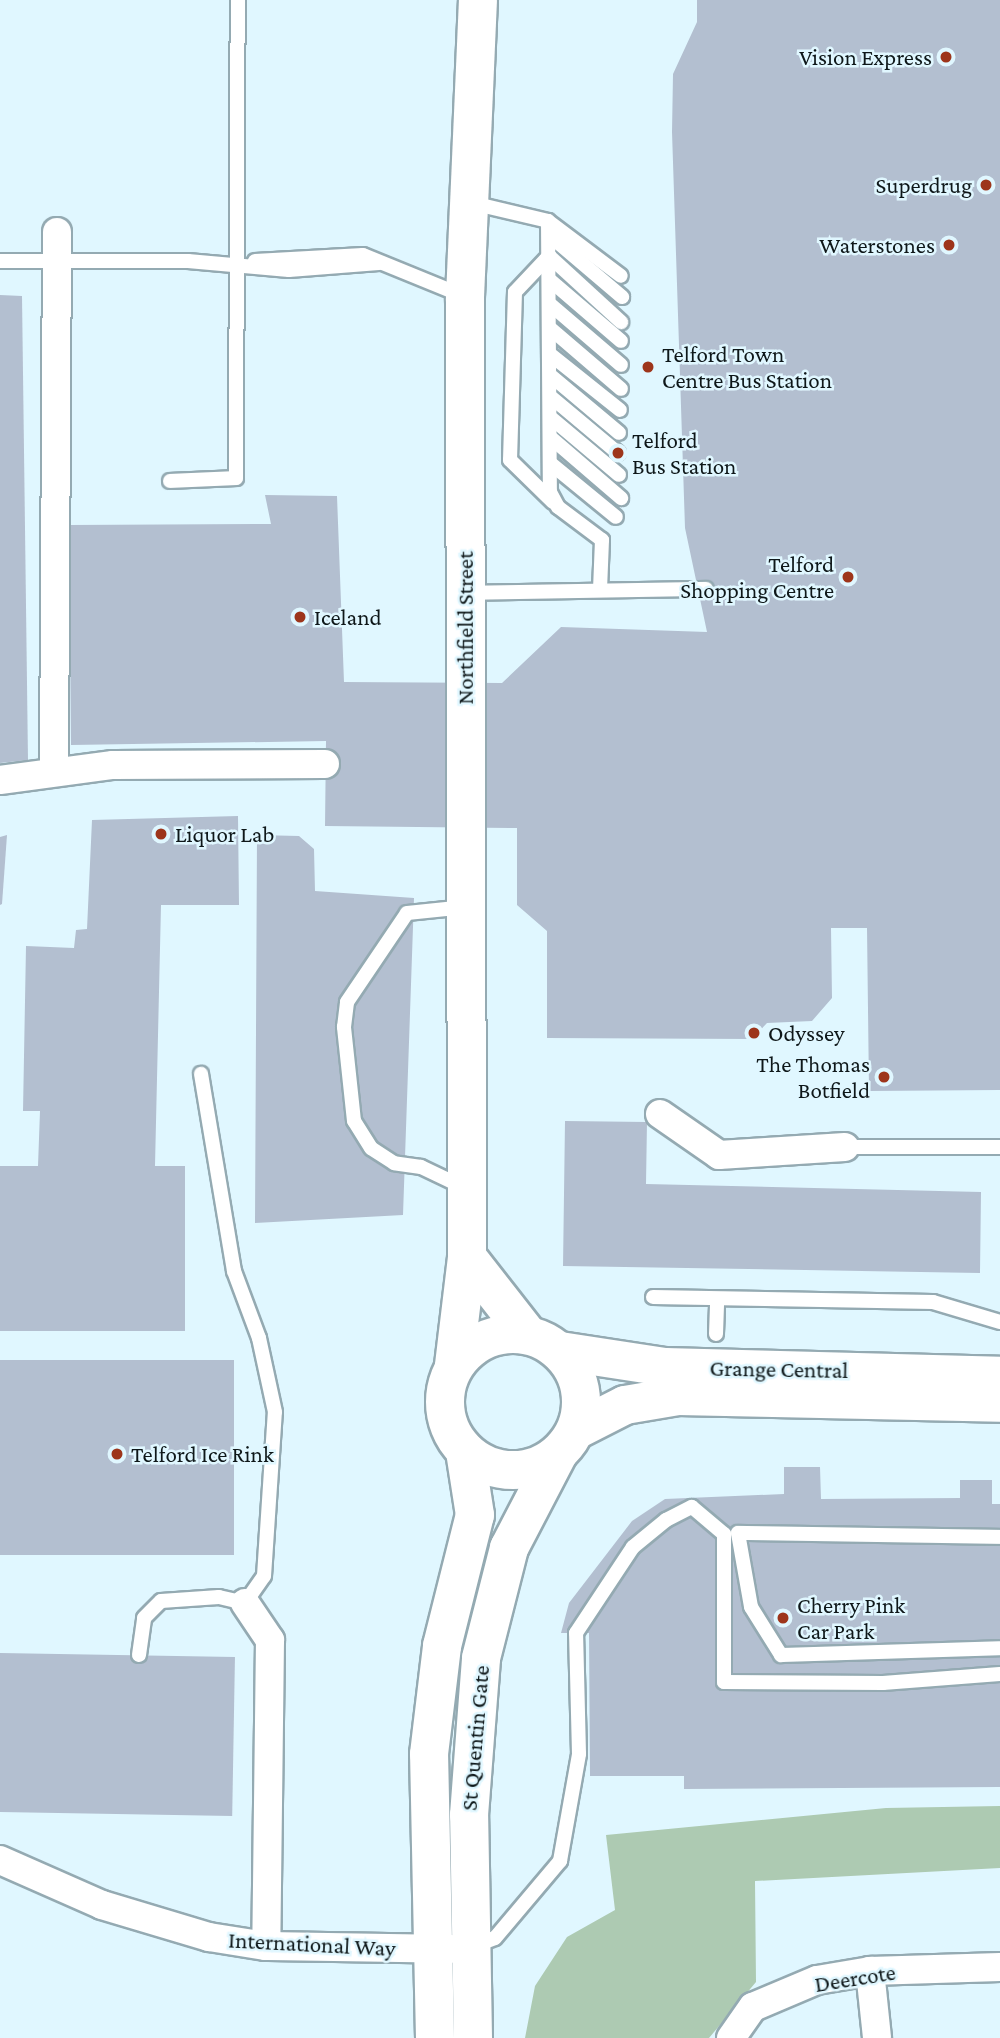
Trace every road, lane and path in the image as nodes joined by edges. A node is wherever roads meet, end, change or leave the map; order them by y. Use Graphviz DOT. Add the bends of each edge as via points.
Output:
graph roads {
  1 [pos="238,0"];
  2 [pos="478,0"];
  3 [pos="470,203"];
  4 [pos="548,228"];
  5 [pos="57,232"];
  6 [pos="549,256"];
  7 [pos="0,261"];
  8 [pos="58,263"];
  9 [pos="237,263"];
  10 [pos="621,276"];
  11 [pos="551,281"];
  12 [pos="465,297"];
  13 [pos="622,297"];
  14 [pos="551,305"];
  15 [pos="621,322"];
  16 [pos="551,329"];
  17 [pos="621,341"];
  18 [pos="551,355"];
  19 [pos="621,365"];
  20 [pos="550,376"];
  21 [pos="621,389"];
  22 [pos="551,397"];
  23 [pos="620,410"];
  24 [pos="550,417"];
  25 [pos="619,433"];
  26 [pos="550,437"];
  27 [pos="618,453"];
  28 [pos="550,463"];
  29 [pos="619,475"];
  30 [pos="170,481"];
  31 [pos="621,498"];
  32 [pos="558,507"];
  33 [pos="616,517"];
  34 [pos="706,589"];
  35 [pos="600,590"];
  36 [pos="464,593"];
  37 [pos="326,764"];
  38 [pos="54,769"];
  39 [pos="0,780"];
  40 [pos="466,907"];
  41 [pos="201,1074"];
  42 [pos="660,1114"];
  43 [pos="845,1147"];
  44 [pos="1000,1147"];
  45 [pos="464,1187"];
  46 [pos="467,1256"];
  47 [pos="653,1297"];
  48 [pos="717,1299"];
  49 [pos="1000,1322"];
  50 [pos="716,1334"];
  51 [pos="544,1343"];
  52 [pos="454,1365"];
  53 [pos="1000,1376"];
  54 [pos="1000,1403"];
  55 [pos="567,1442"];
  56 [pos="465,1451"];
  57 [pos="1000,1537"];
  58 [pos="245,1603"];
  59 [pos="1000,1648"];
  60 [pos="139,1655"];
  61 [pos="1000,1674"];
  62 [pos="0,1860"];
  63 [pos="266,1946"];
  64 [pos="470,1948"];
  65 [pos="429,1950"];
  66 [pos="1000,1967"];
  67 [pos="870,1971"];
  68 [pos="435,2038"];
  69 [pos="473,2038"];
  70 [pos="731,2038"];
  71 [pos="877,2038"];
  1 -- 9 [label="lane"];
  2 -- 3 [label="street, Northfield Street"];
  3 -- 4 [label="lane"];
  3 -- 12 [label="street, Northfield Street"];
  4 -- 6 [label="lane"];
  4 -- 10 [label="lane"];
  4 -- 13 [label="lane"];
  5 -- 8 [label="street"];
  6 -- 11 [label="lane"];
  6 -- 15 [label="lane"];
  6 -- 32 [label="lane" via="514,292 510,460"];
  7 -- 8 [label="lane"];
  8 -- 9 [label="lane"];
  8 -- 38 [label="street"];
  9 -- 12 [label="lane" via="310,253 363,255 422,274"];
  9 -- 30 [label="lane" via="236,478"];
  11 -- 14 [label="lane"];
  11 -- 17 [label="lane"];
  12 -- 36 [label="street, Northfield Street"];
  14 -- 16 [label="lane"];
  14 -- 19 [label="lane"];
  16 -- 18 [label="lane"];
  16 -- 21 [label="lane"];
  18 -- 20 [label="lane"];
  18 -- 23 [label="lane"];
  20 -- 22 [label="lane"];
  20 -- 25 [label="lane"];
  22 -- 24 [label="lane"];
  22 -- 27 [label="lane"];
  24 -- 26 [label="lane"];
  24 -- 29 [label="lane"];
  26 -- 28 [label="lane"];
  26 -- 31 [label="lane"];
  28 -- 32 [label="lane" via="550,492"];
  28 -- 33 [label="lane"];
  32 -- 35 [label="lane" via="602,540"];
  34 -- 35 [label="lane"];
  35 -- 36 [label="lane"];
  36 -- 40 [label="street, Northfield Street"];
  37 -- 38 [label="street"];
  38 -- 39 [label="street"];
  40 -- 45 [label="street, Northfield Street"];
  40 -- 45 [label="lane" via="407,913 347,1002 344,1027 354,1121 371,1148 394,1163 421,1167"];
  41 -- 58 [label="lane" via="234,1271 259,1338 275,1412 264,1576"];
  42 -- 43 [label="street" via="719,1155"];
  43 -- 44 [label="lane"];
  45 -- 46 [label="street, Northfield Street"];
  46 -- 51 [label="street"];
  46 -- 52 [label="street, Northfield Street"];
  47 -- 48 [label="lane"];
  48 -- 49 [label="lane" via="933,1302"];
  48 -- 50 [label="lane"];
  51 -- 52 [label="street" via="489,1338"];
  51 -- 53 [label="street, Grange Central" via="665,1367"];
  51 -- 55 [label="street" via="580,1387"];
  52 -- 56 [label="street" via="445,1410"];
  54 -- 55 [label="street, Grange Central" via="678,1396 625,1405"];
  55 -- 56 [label="street" via="511,1470"];
  55 -- 64 [label="street, St Quentin Gate" via="509,1548 481,1658 469,1815"];
  56 -- 65 [label="street, St Quentin Gate" via="475,1515 442,1646 429,1754"];
  57 -- 59 [label="lane" via="738,1533 751,1607 781,1655"];
  58 -- 60 [label="lane" via="219,1597 161,1601 144,1618"];
  58 -- 63 [label="street" via="270,1640"];
  61 -- 64 [label="lane" via="883,1683 724,1682 724,1534 692,1507 666,1520 633,1547 576,1633 579,1754 560,1861 495,1938"];
  62 -- 63 [label="street, International Way" via="163,1927"];
  63 -- 65 [label="street, International Way"];
  64 -- 65 [label="street, International Way"];
  64 -- 69 [label="street, St Quentin Gate"];
  65 -- 68 [label="street, St Quentin Gate"];
  66 -- 67 [label="street, Deercote"];
  67 -- 70 [label="street, Deercote" via="817,1980 752,2007"];
  67 -- 71 [label="street"];
}
